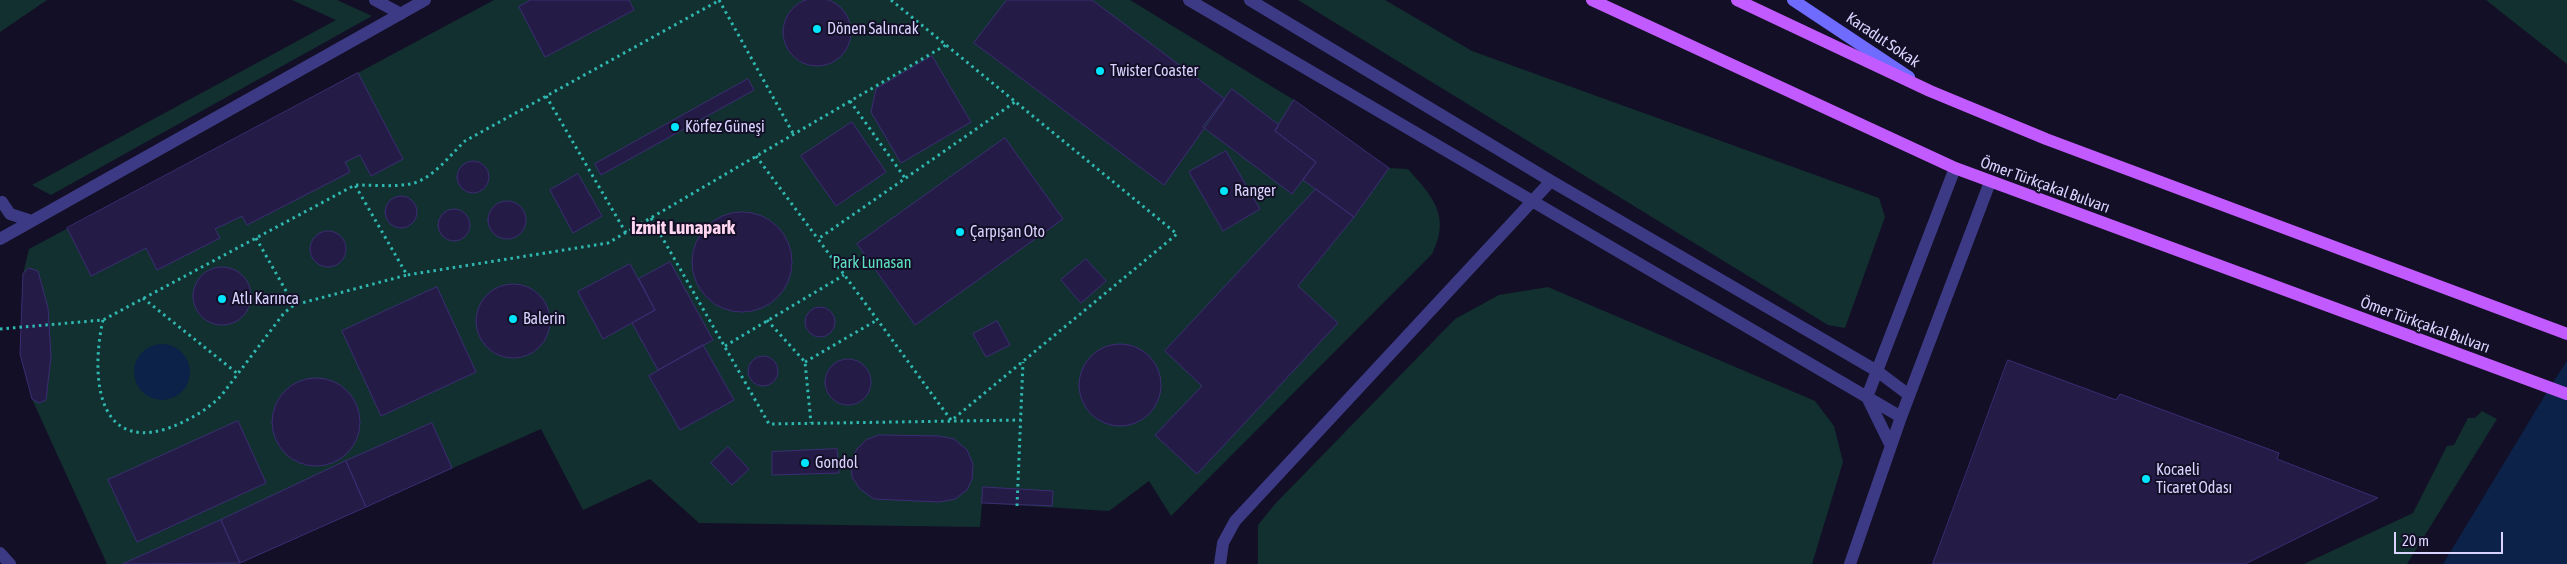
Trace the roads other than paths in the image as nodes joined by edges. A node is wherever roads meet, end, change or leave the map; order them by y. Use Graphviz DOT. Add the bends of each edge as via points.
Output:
graph roads {
  1 [pos="375,0"];
  2 [pos="425,0"];
  3 [pos="1189,0"];
  4 [pos="1250,0"];
  5 [pos="1592,0"];
  6 [pos="1737,0"];
  7 [pos="1793,0"];
  8 [pos="401,14"];
  9 [pos="1930,91"];
  10 [pos="1955,168"];
  11 [pos="1551,181"];
  12 [pos="1990,182"];
  13 [pos="1532,201"];
  14 [pos="2,202"];
  15 [pos="32,221"];
  16 [pos="0,239"];
  17 [pos="2567,334"];
  18 [pos="1877,371"];
  19 [pos="2567,394"];
  20 [pos="1909,395"];
  21 [pos="1866,397"];
  22 [pos="1900,417"];
  23 [pos="1891,446"];
  24 [pos="0,553"];
  25 [pos="10,564"];
  26 [pos="1220,564"];
  27 [pos="1850,564"];
  1 -- 8 [label="street"];
  2 -- 8 [label="street"];
  3 -- 13 [label="street"];
  4 -- 11 [label="street"];
  5 -- 10 [label="main road, Ömer Türkçakal Bulvarı"];
  6 -- 9 [label="main road"];
  7 -- 9 [label="street, Karadut Sokak"];
  8 -- 15 [label="street"];
  9 -- 17 [label="main road" via="2046,139"];
  10 -- 12 [label="main road, Ömer Türkçakal Bulvarı"];
  10 -- 18 [label="street"];
  11 -- 13 [label="street"];
  11 -- 18 [label="street"];
  12 -- 19 [label="main road, Ömer Türkçakal Bulvarı"];
  12 -- 20 [label="street"];
  13 -- 21 [label="street"];
  13 -- 26 [label="street" via="1235,521 1223,543"];
  14 -- 15 [label="street" via="10,214"];
  15 -- 16 [label="street"];
  18 -- 20 [label="street"];
  18 -- 21 [label="street"];
  20 -- 22 [label="street"];
  21 -- 22 [label="street"];
  21 -- 23 [label="street"];
  22 -- 23 [label="street"];
  23 -- 27 [label="street"];
  24 -- 25 [label="street"];
}
